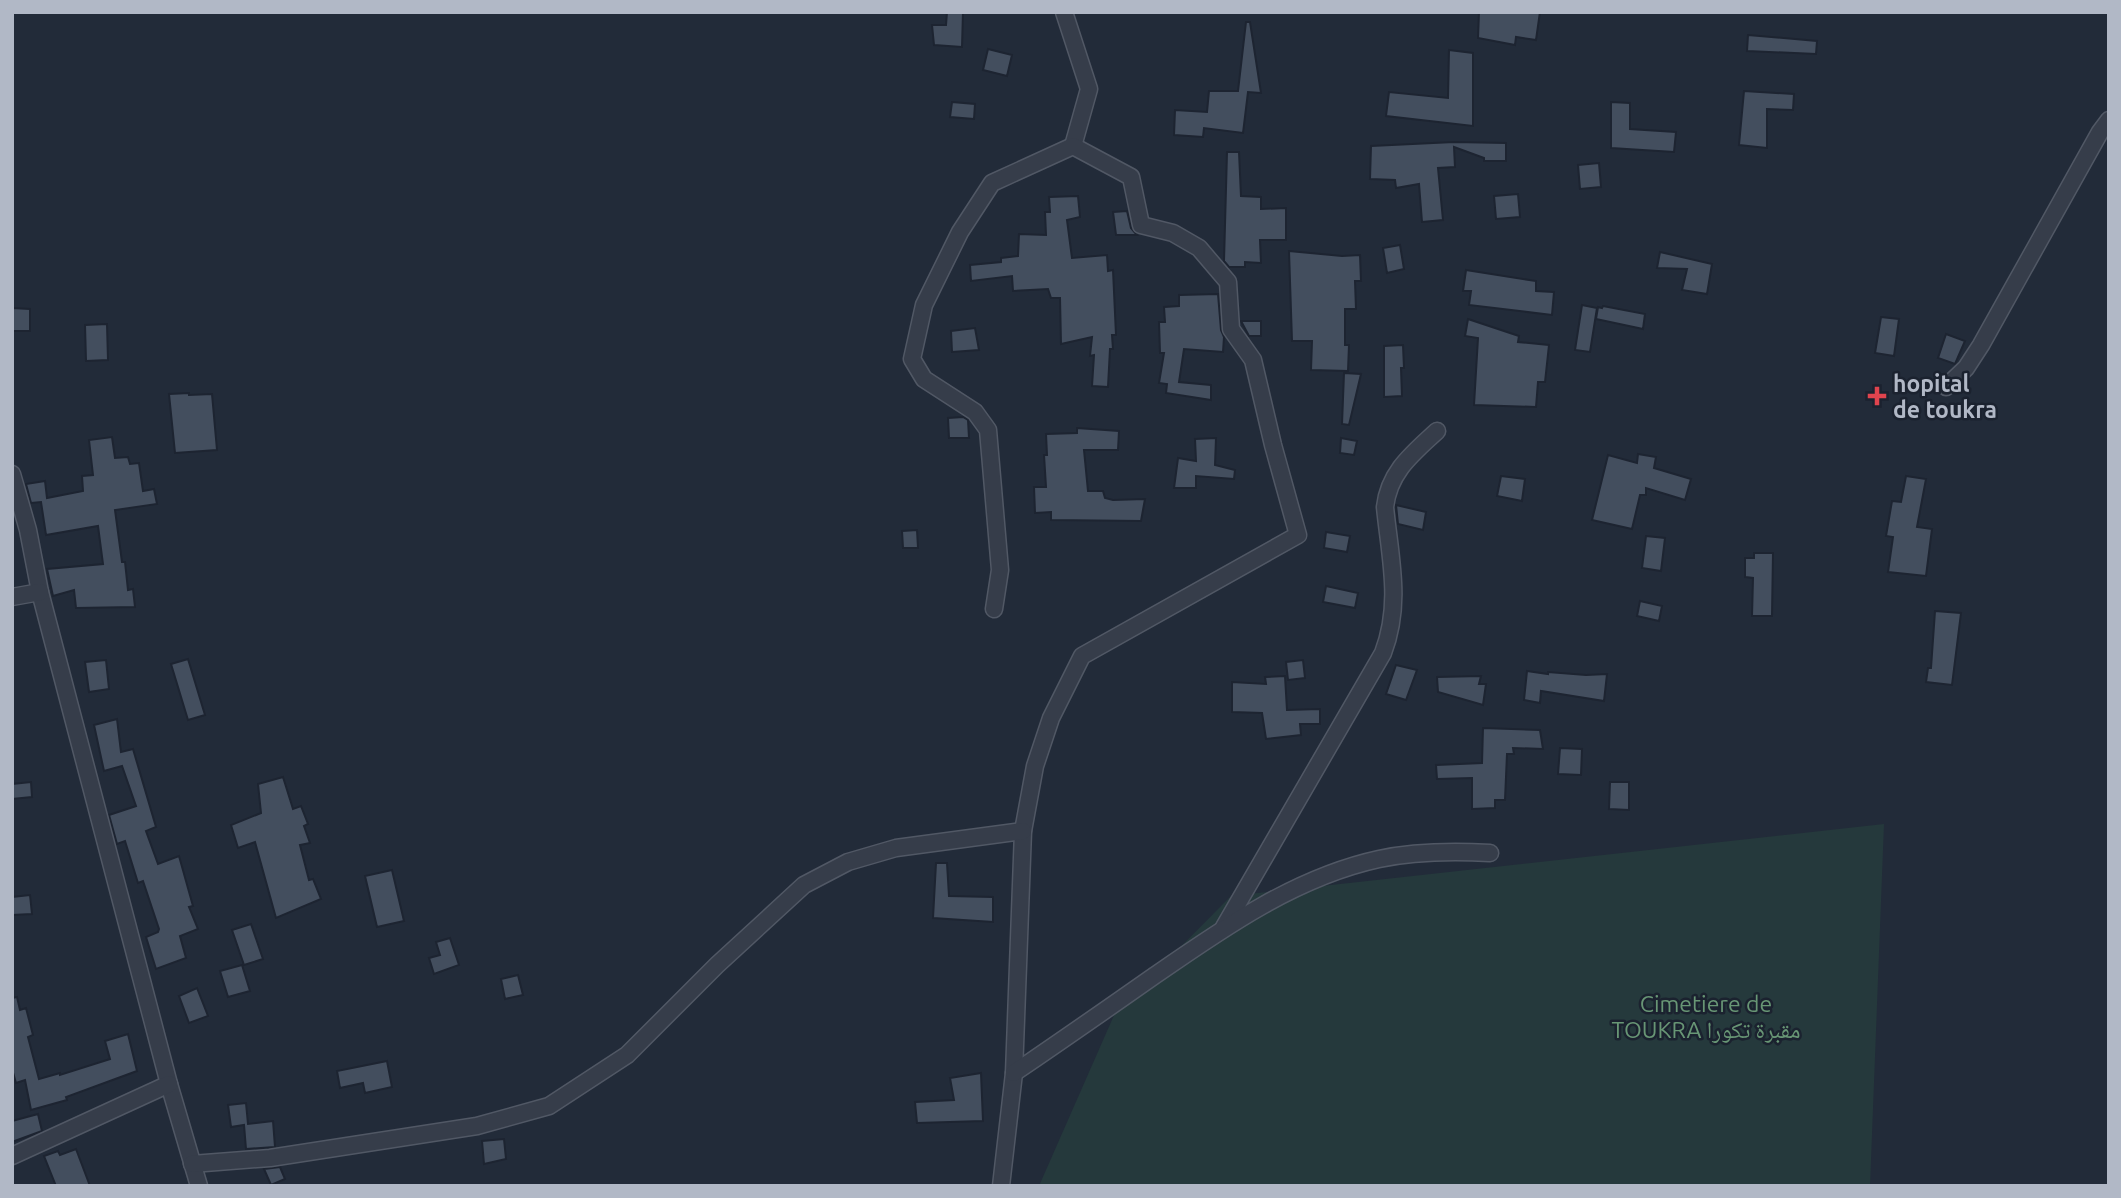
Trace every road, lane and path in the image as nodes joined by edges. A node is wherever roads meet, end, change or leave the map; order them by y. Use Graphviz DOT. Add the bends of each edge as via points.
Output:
graph roads {
  1 [pos="1064,12"];
  2 [pos="2109,120"];
  3 [pos="1073,146"];
  4 [pos="1946,387"];
  5 [pos="1437,431"];
  6 [pos="12,474"];
  7 [pos="40,592"];
  8 [pos="12,597"];
  9 [pos="995,609"];
  10 [pos="1023,831"];
  11 [pos="1490,853"];
  12 [pos="1224,927"];
  13 [pos="1014,1073"];
  14 [pos="169,1084"];
  15 [pos="12,1156"];
  16 [pos="192,1164"];
  17 [pos="199,1186"];
  18 [pos="1002,1186"];
  1 -- 3 [label="street" via="1089,89"];
  2 -- 4 [label="street" via="1982,345"];
  3 -- 9 [label="street" via="992,183 960,232 924,305 912,359 924,379 975,412 988,430 1000,570"];
  3 -- 10 [label="street" via="1131,177 1141,225 1173,233 1199,248 1228,282 1231,329 1253,360 1298,535 1082,656 1051,718 1035,766"];
  5 -- 12 [label="street" via="1400,466 1387,492 1395,601 1383,653"];
  6 -- 7 [label="street"];
  7 -- 8 [label="street"];
  7 -- 14 [label="street"];
  10 -- 13 [label="street"];
  10 -- 16 [label="street" via="896,848 848,862 804,885 627,1055 549,1107 477,1126 270,1158"];
  11 -- 12 [label="street" via="1406,854 1351,867 1298,888"];
  12 -- 13 [label="street"];
  13 -- 18 [label="street"];
  14 -- 15 [label="street"];
  14 -- 16 [label="street"];
  16 -- 17 [label="street"];
}
